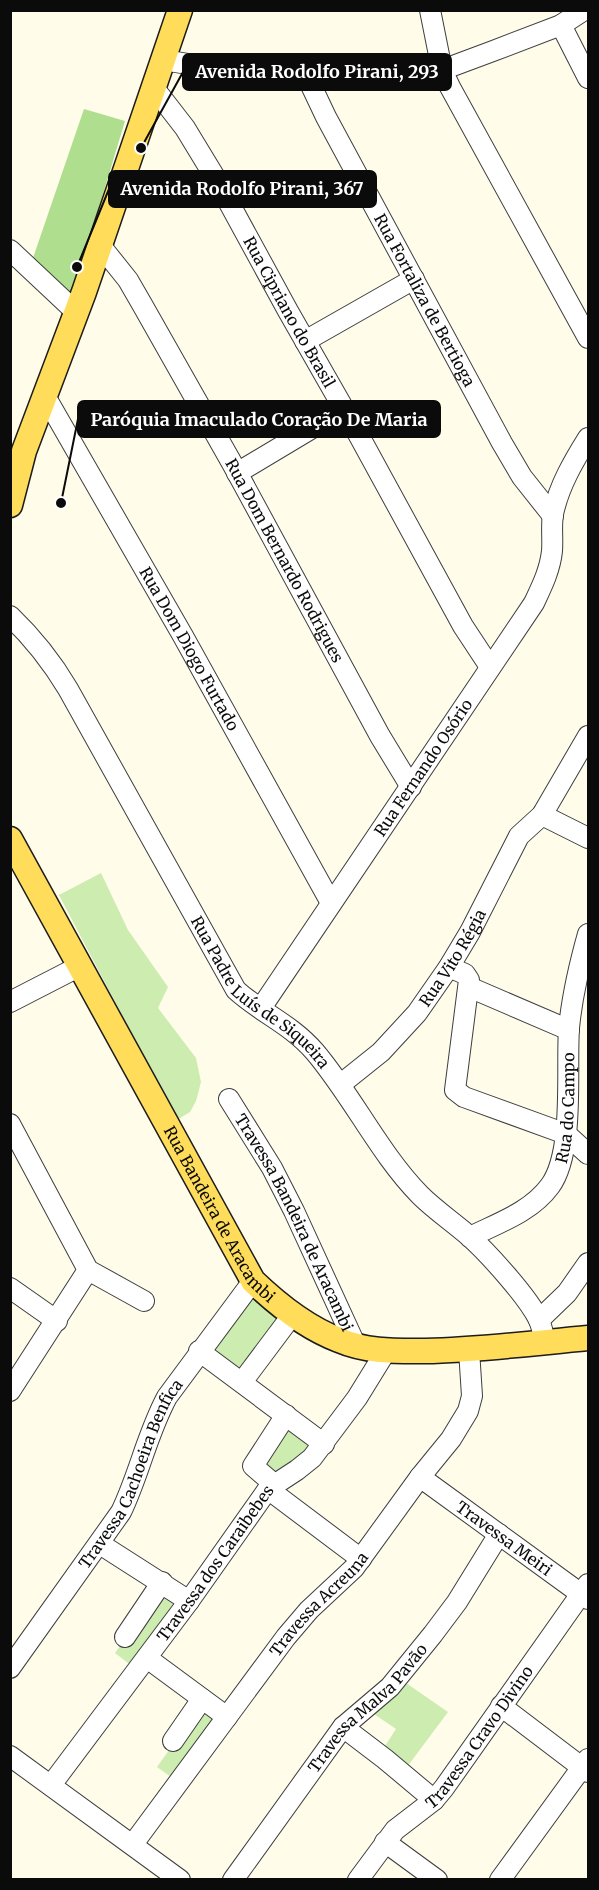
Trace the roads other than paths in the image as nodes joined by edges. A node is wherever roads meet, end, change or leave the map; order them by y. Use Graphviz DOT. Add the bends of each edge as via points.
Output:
graph roads {
  1 [pos="180,10"];
  2 [pos="429,10"];
  3 [pos="584,10"];
  4 [pos="561,25"];
  5 [pos="163,60"];
  6 [pos="442,70"];
  7 [pos="588,78"];
  8 [pos="309,79"];
  9 [pos="154,88"];
  10 [pos="100,245"];
  11 [pos="10,250"];
  12 [pos="414,279"];
  13 [pos="76,312"];
  14 [pos="588,338"];
  15 [pos="305,341"];
  16 [pos="45,396"];
  17 [pos="344,409"];
  18 [pos="588,438"];
  19 [pos="237,472"];
  20 [pos="10,505"];
  21 [pos="553,516"];
  22 [pos="10,616"];
  23 [pos="490,667"];
  24 [pos="588,736"];
  25 [pos="411,786"];
  26 [pos="542,815"];
  27 [pos="588,838"];
  28 [pos="10,839"];
  29 [pos="331,903"];
  30 [pos="588,934"];
  31 [pos="80,966"];
  32 [pos="449,967"];
  33 [pos="469,987"];
  34 [pos="10,1002"];
  35 [pos="261,1008"];
  36 [pos="569,1030"];
  37 [pos="341,1084"];
  38 [pos="229,1099"];
  39 [pos="10,1124"];
  40 [pos="566,1134"];
  41 [pos="588,1154"];
  42 [pos="470,1237"];
  43 [pos="588,1263"];
  44 [pos="88,1270"];
  45 [pos="253,1281"];
  46 [pos="10,1288"];
  47 [pos="144,1301"];
  48 [pos="293,1314"];
  49 [pos="57,1321"];
  50 [pos="542,1331"];
  51 [pos="588,1338"];
  52 [pos="356,1346"];
  53 [pos="469,1350"];
  54 [pos="200,1351"];
  55 [pos="386,1351"];
  56 [pos="242,1382"];
  57 [pos="10,1391"];
  58 [pos="286,1415"];
  59 [pos="324,1444"];
  60 [pos="420,1478"];
  61 [pos="271,1486"];
  62 [pos="500,1534"];
  63 [pos="100,1544"];
  64 [pos="361,1558"];
  65 [pos="162,1582"];
  66 [pos="586,1592"];
  67 [pos="189,1601"];
  68 [pos="125,1637"];
  69 [pos="147,1658"];
  70 [pos="10,1668"];
  71 [pos="202,1699"];
  72 [pos="501,1706"];
  73 [pos="227,1718"];
  74 [pos="343,1727"];
  75 [pos="173,1741"];
  76 [pos="10,1756"];
  77 [pos="586,1766"];
  78 [pos="51,1785"];
  79 [pos="434,1800"];
  80 [pos="385,1842"];
  81 [pos="133,1844"];
  82 [pos="180,1880"];
  83 [pos="233,1880"];
  84 [pos="358,1880"];
  85 [pos="437,1880"];
  86 [pos="500,1880"];
  1 -- 5 [label="main road"];
  2 -- 6 [label="street"];
  3 -- 4 [label="street"];
  4 -- 6 [label="street"];
  4 -- 7 [label="street"];
  5 -- 8 [label="street" via="289,80"];
  5 -- 9 [label="main road"];
  6 -- 8 [label="street"];
  6 -- 14 [label="street"];
  8 -- 12 [label="street, Rua Fortaliza de Bertioga"];
  9 -- 10 [label="main road"];
  9 -- 15 [label="street, Rua Cipriano do Brasil" via="216,179"];
  10 -- 13 [label="main road"];
  10 -- 19 [label="street, Rua Dom Bernardo Rodrigues" via="128,280"];
  11 -- 13 [label="street"];
  12 -- 15 [label="street"];
  12 -- 21 [label="street, Rua Fortaliza de Bertioga" via="502,443 522,477"];
  13 -- 16 [label="main road"];
  15 -- 17 [label="street, Rua Cipriano do Brasil"];
  16 -- 20 [label="main road" via="24,451"];
  16 -- 29 [label="street, Rua Dom Diogo Furtado"];
  17 -- 19 [label="street"];
  17 -- 23 [label="street, Rua Cipriano do Brasil" via="463,626"];
  18 -- 21 [label="street, Rua Fernando Osório" via="560,489"];
  19 -- 25 [label="street, Rua Dom Bernardo Rodrigues"];
  21 -- 23 [label="street, Rua Fernando Osório" via="547,575 534,603"];
  22 -- 35 [label="street, Rua Padre Luís de Siqueira" via="68,689 230,980 247,1000"];
  23 -- 25 [label="street, Rua Fernando Osório"];
  24 -- 26 [label="street, Rua Vito Régia"];
  25 -- 29 [label="street, Rua Fernando Osório"];
  26 -- 27 [label="street"];
  26 -- 32 [label="street, Rua Vito Régia" via="519,836"];
  28 -- 31 [label="main road, Rua Bandeira de Aracambi"];
  29 -- 35 [label="street, Rua Fernando Osório"];
  30 -- 36 [label="street, Rua do Campo" via="576,979"];
  31 -- 34 [label="street"];
  31 -- 45 [label="main road, Rua Bandeira de Aracambi"];
  32 -- 33 [label="street" via="468,977"];
  32 -- 37 [label="street, Rua Vito Régia" via="399,1034"];
  33 -- 36 [label="street"];
  33 -- 40 [label="street" via="455,1090"];
  35 -- 37 [label="street, Rua Padre Luís de Siqueira" via="301,1037"];
  36 -- 40 [label="street, Rua do Campo"];
  37 -- 42 [label="street, Rua Padre Luís de Siqueira" via="408,1181"];
  38 -- 52 [label="street, Travessa Bandeira de Aracambi" via="290,1202"];
  39 -- 44 [label="street"];
  40 -- 41 [label="street"];
  40 -- 42 [label="street, Rua do Campo" via="551,1185 521,1211"];
  42 -- 50 [label="street, Rua Padre Luís de Siqueira" via="493,1259"];
  43 -- 50 [label="street"];
  44 -- 47 [label="street"];
  44 -- 49 [label="street"];
  45 -- 48 [label="main road, Rua Bandeira de Aracambi"];
  45 -- 54 [label="street, Travessa Cachoeira Benfica"];
  46 -- 49 [label="street"];
  48 -- 52 [label="main road, Rua Bandeira de Aracambi"];
  48 -- 56 [label="street"];
  49 -- 57 [label="street"];
  50 -- 51 [label="main road, Rua Bandeira de Aracambi"];
  50 -- 53 [label="main road, Rua Bandeira de Aracambi"];
  52 -- 55 [label="main road, Rua Bandeira de Aracambi"];
  53 -- 55 [label="main road, Rua Bandeira de Aracambi"];
  53 -- 60 [label="street, Travessa Acreuna" via="468,1411"];
  54 -- 56 [label="street"];
  54 -- 63 [label="street, Travessa Cachoeira Benfica" via="158,1414 131,1492"];
  55 -- 59 [label="street, Travessa dos Caraibebes"];
  56 -- 58 [label="street"];
  58 -- 59 [label="street"];
  58 -- 61 [label="street" via="253,1466"];
  59 -- 61 [label="street, Travessa dos Caraibebes" via="297,1470"];
  60 -- 62 [label="street, Travessa Meiri"];
  60 -- 64 [label="street, Travessa Acreuna"];
  61 -- 64 [label="street"];
  61 -- 67 [label="street, Travessa dos Caraibebes"];
  62 -- 66 [label="street, Travessa Meiri"];
  62 -- 74 [label="street, Travessa Malva Pavão" via="457,1602 390,1687"];
  63 -- 65 [label="street"];
  63 -- 70 [label="street, Travessa Cachoeira Benfica"];
  64 -- 73 [label="street, Travessa Acreuna" via="285,1637"];
  65 -- 67 [label="street"];
  65 -- 68 [label="street"];
  66 -- 72 [label="street, Travessa Cravo Divino"];
  67 -- 69 [label="street, Travessa dos Caraibebes"];
  69 -- 71 [label="street"];
  69 -- 78 [label="street, Travessa dos Caraibebes"];
  71 -- 73 [label="street"];
  71 -- 75 [label="street"];
  72 -- 77 [label="street"];
  72 -- 79 [label="street, Travessa Cravo Divino"];
  73 -- 81 [label="street, Travessa Acreuna"];
  74 -- 79 [label="street"];
  74 -- 83 [label="street, Travessa Malva Pavão"];
  76 -- 78 [label="street"];
  77 -- 86 [label="street"];
  78 -- 81 [label="street"];
  79 -- 80 [label="street, Travessa Cravo Divino"];
  80 -- 84 [label="street, Travessa Cravo Divino"];
  80 -- 85 [label="street"];
  81 -- 82 [label="street"];
}
